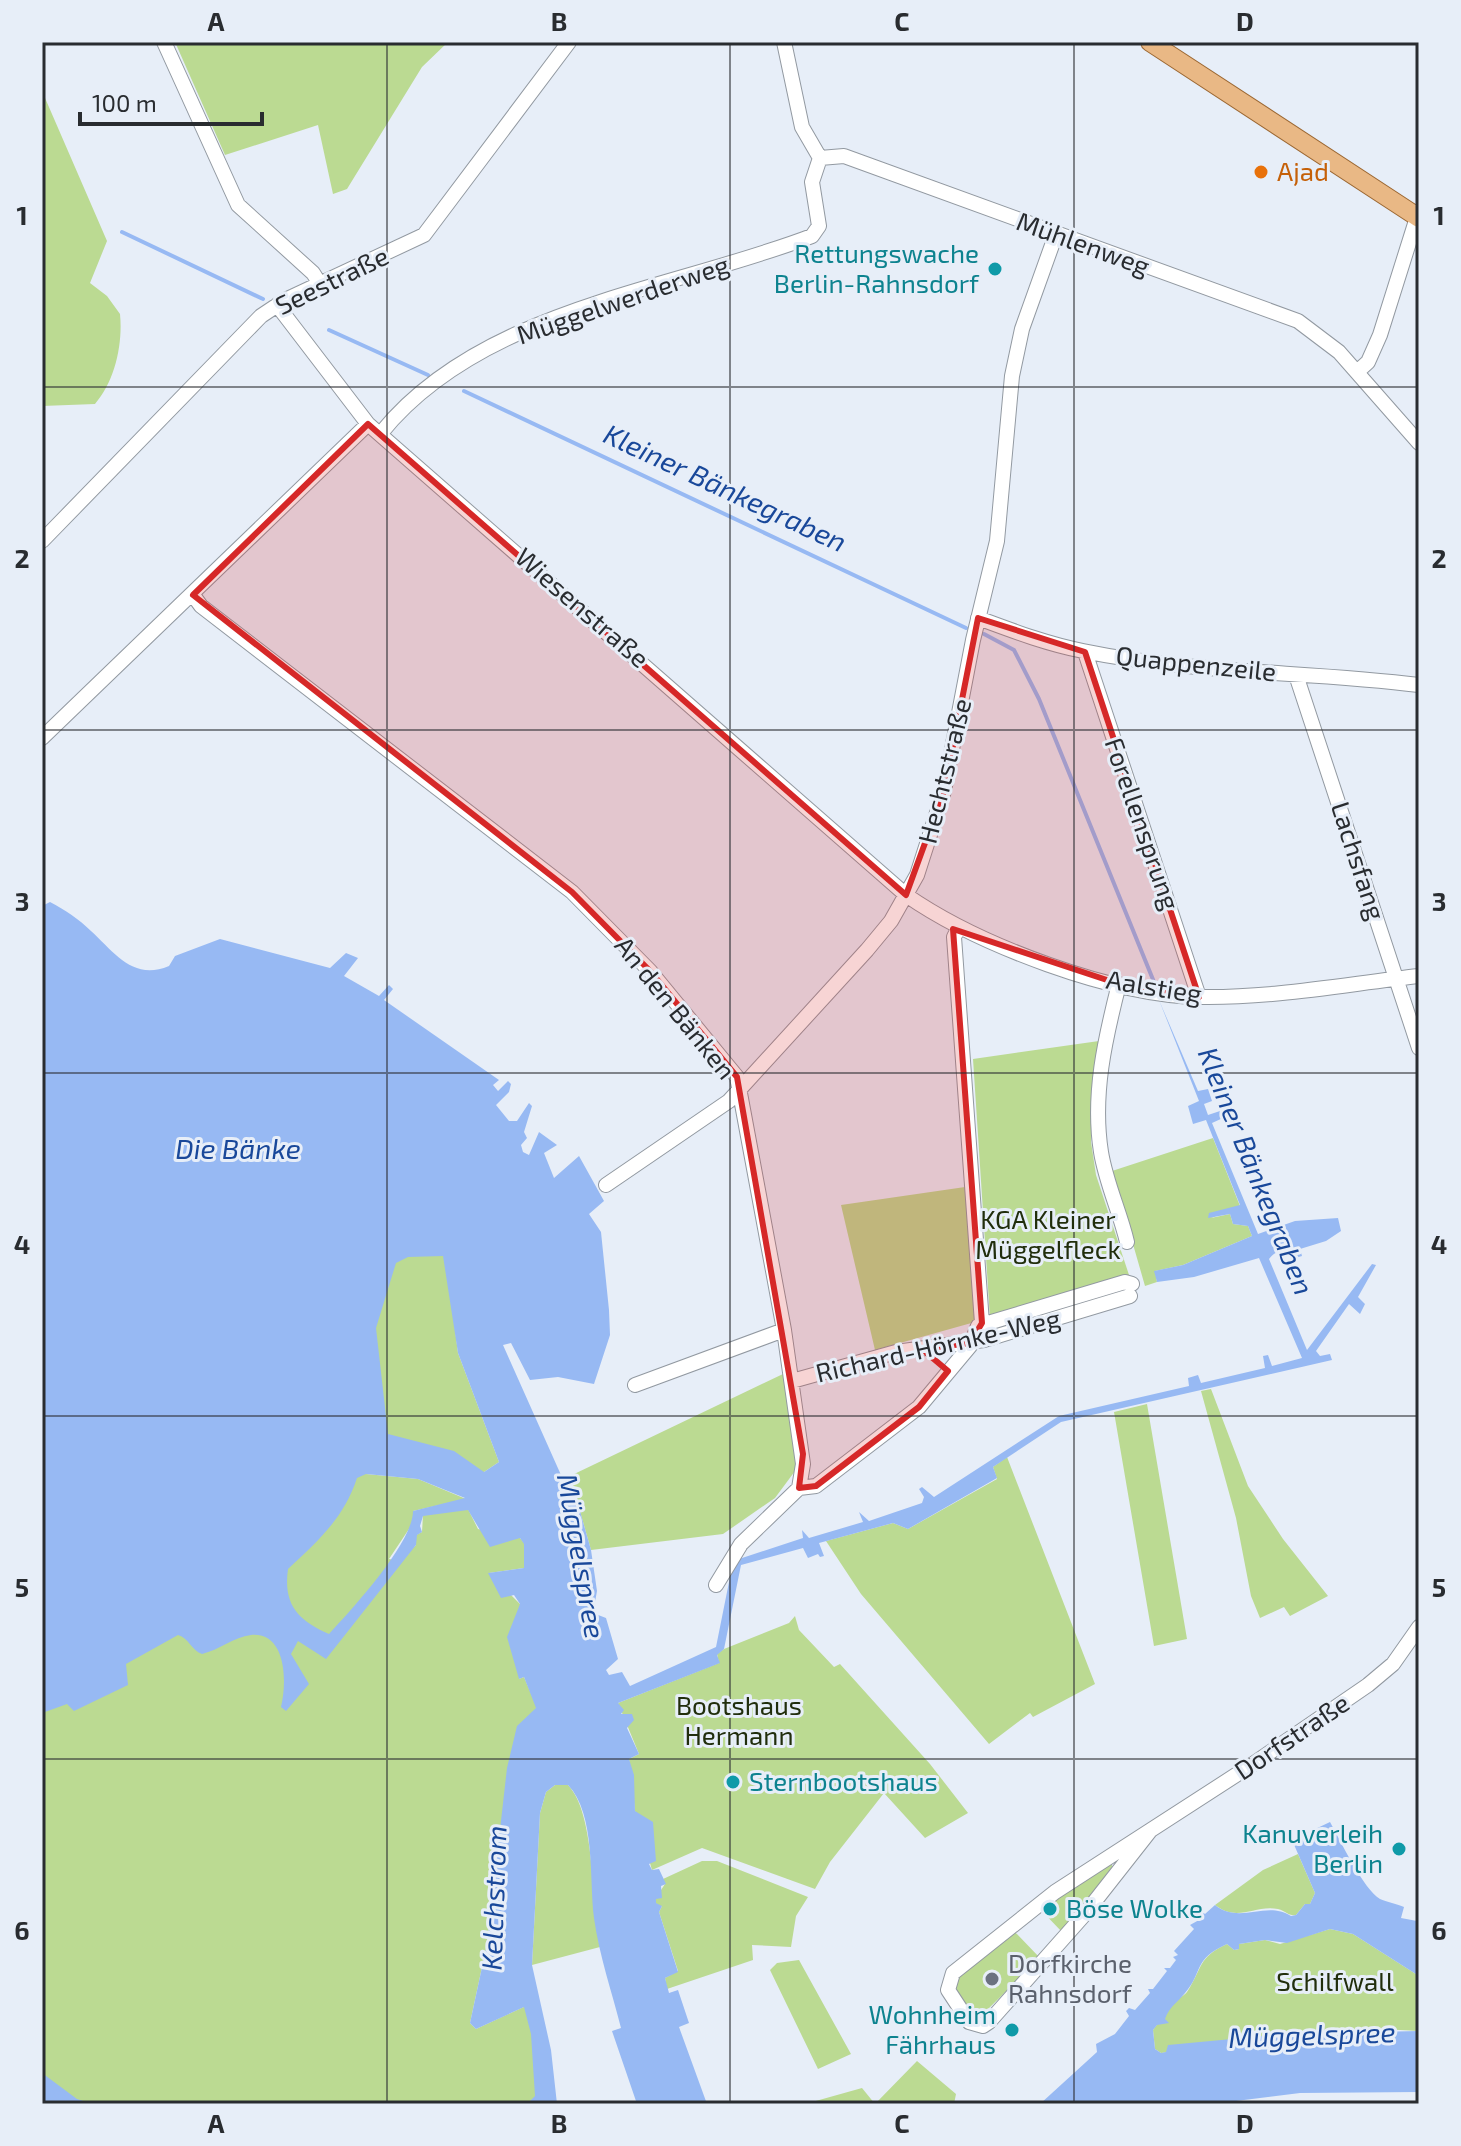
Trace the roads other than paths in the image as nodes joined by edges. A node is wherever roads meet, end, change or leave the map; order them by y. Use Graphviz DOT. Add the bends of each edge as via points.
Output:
graph roads {
  1 [pos="164,42"];
  2 [pos="569,42"];
  3 [pos="784,42"];
  4 [pos="1150,42"];
  5 [pos="820,158"];
  6 [pos="1418,215"];
  7 [pos="1056,234"];
  8 [pos="320,284"];
  9 [pos="277,305"];
  10 [pos="1357,372"];
  11 [pos="368,424"];
  12 [pos="381,433"];
  13 [pos="1419,443"];
  14 [pos="42,541"];
  15 [pos="193,595"];
  16 [pos="978,618"];
  17 [pos="1085,652"];
  18 [pos="1296,675"];
  19 [pos="1419,685"];
  20 [pos="42,738"];
  21 [pos="906,895"];
  22 [pos="958,929"];
  23 [pos="1419,976"];
  24 [pos="1398,980"];
  25 [pos="1119,984"];
  26 [pos="1199,997"];
  27 [pos="1419,1048"];
  28 [pos="740,1089"];
  29 [pos="606,1185"];
  30 [pos="1127,1242"];
  31 [pos="982,1323"];
  32 [pos="784,1330"];
  33 [pos="970,1343"];
  34 [pos="935,1347"];
  35 [pos="948,1371"];
  36 [pos="792,1381"];
  37 [pos="635,1385"];
  38 [pos="799,1488"];
  39 [pos="716,1585"];
  40 [pos="1419,1627"];
  41 [pos="1150,1831"];
  1 -- 8 [label="street" via="238,205"];
  2 -- 8 [label="street, Seestraße" via="424,235"];
  3 -- 5 [label="street" via="802,127"];
  4 -- 6 [label="main road"];
  5 -- 7 [label="street, Mühlenweg" via="844,156"];
  5 -- 12 [label="street, Müggelwerderweg" via="812,182 819,226 812,236 582,309 507,340 434,382"];
  6 -- 10 [label="street" via="1380,335 1368,362"];
  7 -- 10 [label="street, Mühlenweg" via="1298,321 1330,343"];
  7 -- 16 [label="street, Hechtstraße" via="1022,329 1010,395 1001,518"];
  8 -- 9 [label="street, Seestraße"];
  9 -- 11 [label="street, Wiesenstraße"];
  9 -- 14 [label="street, Seestraße"];
  10 -- 13 [label="street, Mühlenweg"];
  11 -- 12 [label="street, Wiesenstraße"];
  11 -- 15 [label="street"];
  12 -- 21 [label="street, Wiesenstraße"];
  15 -- 20 [label="street"];
  15 -- 28 [label="street, An den Bänken" via="572,892 650,971 737,1077"];
  16 -- 17 [label="street, Quappenzeile"];
  16 -- 21 [label="street, Hechtstraße" via="944,791"];
  17 -- 18 [label="street, Quappenzeile"];
  17 -- 26 [label="street, Forellensprung"];
  18 -- 19 [label="street, Quappenzeile"];
  18 -- 24 [label="street, Lachsfang"];
  21 -- 22 [label="street, Aalstieg"];
  21 -- 28 [label="street, Hechtstraße" via="867,950"];
  22 -- 25 [label="street, Aalstieg"];
  22 -- 31 [label="street" via="954,937"];
  23 -- 24 [label="street, Aalstieg"];
  24 -- 26 [label="street, Aalstieg"];
  24 -- 27 [label="street, Lachsfang"];
  25 -- 26 [label="street, Aalstieg"];
  25 -- 30 [label="street" via="1105,1041 1100,1150"];
  28 -- 29 [label="street, Hechtstraße"];
  28 -- 32 [label="street, An den Bänken"];
  31 -- 33 [label="street"];
  31 -- 33 [label="street, Richard-Hörnke-Weg" via="1125,1282 1131,1290"];
  32 -- 36 [label="street, An den Bänken"];
  32 -- 37 [label="street"];
  33 -- 34 [label="street, Richard-Hörnke-Weg"];
  33 -- 35 [label="street"];
  34 -- 35 [label="street"];
  34 -- 36 [label="street, Richard-Hörnke-Weg" via="896,1352"];
  35 -- 38 [label="street" via="919,1407 816,1486"];
  36 -- 38 [label="street, An den Bänken" via="803,1454"];
  38 -- 39 [label="street" via="741,1544"];
  40 -- 41 [label="street, Dorfstraße" via="1393,1664 1368,1685"];
  41 -- 41 [label="street, Dorfstraße" via="1055,1892 953,1973 948,1990 969,2022 989,2022"];
}
